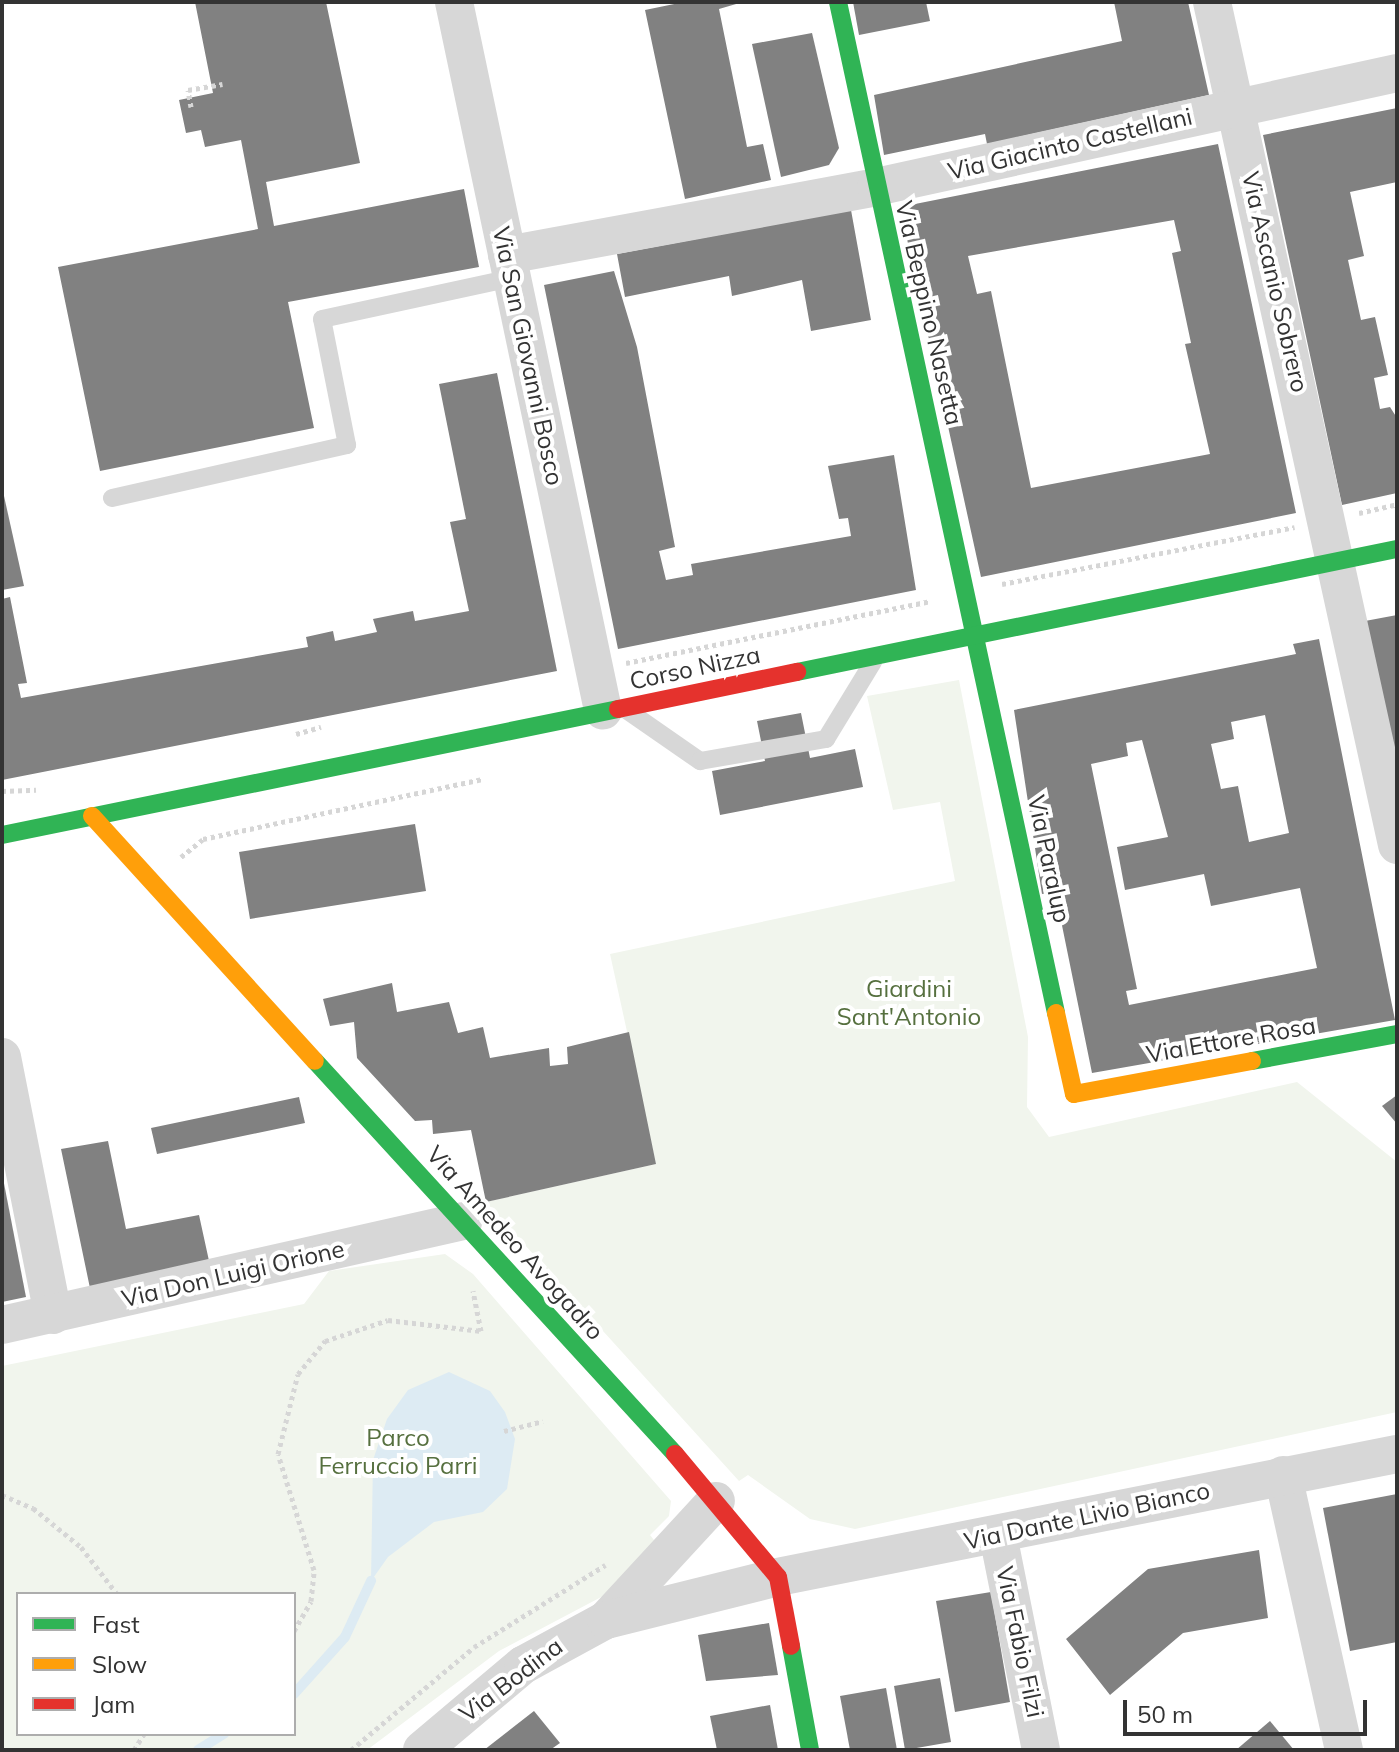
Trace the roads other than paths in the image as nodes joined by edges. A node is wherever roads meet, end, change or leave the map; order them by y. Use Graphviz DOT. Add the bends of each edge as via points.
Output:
graph roads {
  1 [pos="454,2"];
  2 [pos="838,2"];
  3 [pos="1212,2"];
  4 [pos="1397,73"];
  5 [pos="1235,106"];
  6 [pos="876,187"];
  7 [pos="509,267"];
  8 [pos="112,498"];
  9 [pos="1397,549"];
  10 [pos="1337,561"];
  11 [pos="977,634"];
  12 [pos="877,655"];
  13 [pos="613,709"];
  14 [pos="92,816"];
  15 [pos="2,835"];
  16 [pos="1397,845"];
  17 [pos="1397,1034"];
  18 [pos="2,1057"];
  19 [pos="1074,1094"];
  20 [pos="463,1221"];
  21 [pos="53,1315"];
  22 [pos="2,1325"];
  23 [pos="1397,1454"];
  24 [pos="1283,1475"];
  25 [pos="716,1501"];
  26 [pos="998,1535"];
  27 [pos="778,1577"];
  28 [pos="606,1620"];
  29 [pos="422,1750"];
  30 [pos="810,1750"];
  31 [pos="1041,1750"];
  32 [pos="1344,1750"];
  1 -- 7 [label="street, Via San Giovanni Bosco"];
  2 -- 6 [label="street, Via Beppino Nasetta"];
  3 -- 5 [label="street, Via Ascanio Sobrero"];
  4 -- 5 [label="street, Via Giacinto Castellani"];
  5 -- 6 [label="street, Via Giacinto Castellani"];
  5 -- 10 [label="street, Via Ascanio Sobrero"];
  6 -- 7 [label="street, Via Giacinto Castellani"];
  6 -- 11 [label="street, Via Beppino Nasetta"];
  7 -- 8 [label="lane" via="322,319 347,445"];
  7 -- 13 [label="street, Via San Giovanni Bosco"];
  9 -- 10 [label="street, Corso Nizza"];
  10 -- 11 [label="street, Corso Nizza"];
  10 -- 16 [label="street, Via Ascanio Sobrero"];
  11 -- 12 [label="street, Corso Nizza"];
  11 -- 19 [label="street, Via Paralup"];
  12 -- 13 [label="street, Corso Nizza"];
  12 -- 13 [label="lane" via="826,739 700,761"];
  13 -- 14 [label="street, Corso Nizza"];
  14 -- 15 [label="street, Corso Nizza"];
  14 -- 20 [label="street, Via Amedeo Avogadro"];
  17 -- 19 [label="street, Via Ettore Rosa"];
  18 -- 21 [label="street"];
  20 -- 21 [label="street, Via Don Luigi Orione"];
  20 -- 25 [label="street, Via Amedeo Avogadro"];
  21 -- 22 [label="street, Via Don Luigi Orione"];
  23 -- 24 [label="street, Via Dante Livio Bianco"];
  24 -- 26 [label="street, Via Dante Livio Bianco"];
  24 -- 32 [label="street"];
  25 -- 27 [label="street, Via Amedeo Avogadro"];
  25 -- 28 [label="street, Via Bodina"];
  26 -- 27 [label="street, Via Dante Livio Bianco"];
  26 -- 31 [label="street, Via Fabio Filzi"];
  27 -- 28 [label="street, Via Bodina"];
  27 -- 30 [label="street, Via Amedeo Avogadro"];
  28 -- 29 [label="street, Via Bodina" via="523,1665"];
}
